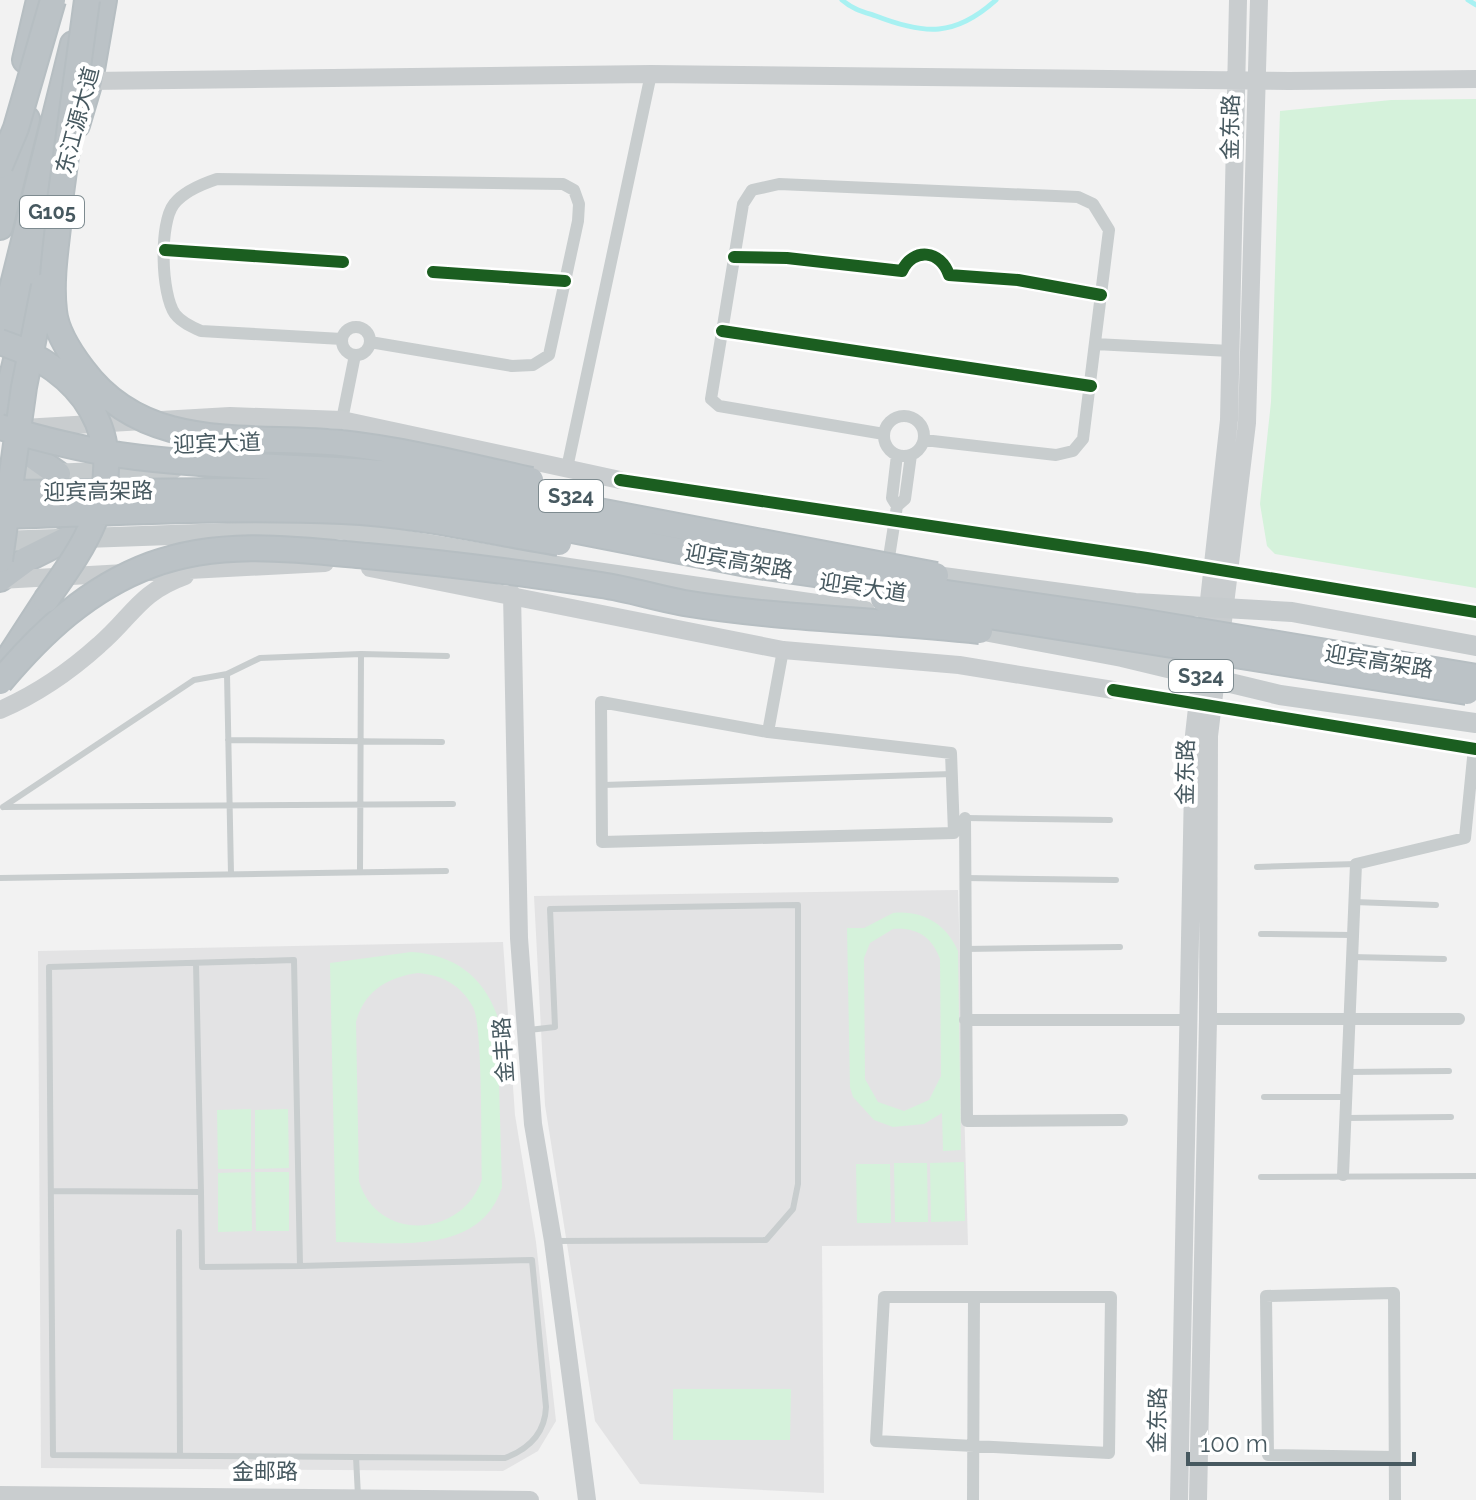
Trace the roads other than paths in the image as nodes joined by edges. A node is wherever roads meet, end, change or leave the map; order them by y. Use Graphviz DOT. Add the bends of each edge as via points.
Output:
graph roads {
  1 [pos="39,0"];
  2 [pos="54,0"];
  3 [pos="85,0"];
  4 [pos="104,0"];
  5 [pos="1238,0"];
  6 [pos="1259,0"];
  7 [pos="651,74"];
  8 [pos="1476,79"];
  9 [pos="1246,80"];
  10 [pos="90,81"];
  11 [pos="0,166"];
  12 [pos="0,175"];
  13 [pos="60,208"];
  14 [pos="0,227"];
  15 [pos="734,257"];
  16 [pos="1101,295"];
  17 [pos="722,331"];
  18 [pos="0,339"];
  19 [pos="342,339"];
  20 [pos="370,342"];
  21 [pos="1095,344"];
  22 [pos="1230,351"];
  23 [pos="355,355"];
  24 [pos="1091,386"];
  25 [pos="342,420"];
  26 [pos="3,423"];
  27 [pos="884,434"];
  28 [pos="924,440"];
  29 [pos="897,455"];
  30 [pos="911,455"];
  31 [pos="567,468"];
  32 [pos="58,474"];
  33 [pos="0,476"];
  34 [pos="620,480"];
  35 [pos="0,493"];
  36 [pos="897,506"];
  37 [pos="0,516"];
  38 [pos="71,537"];
  39 [pos="0,541"];
  40 [pos="757,543"];
  41 [pos="0,560"];
  42 [pos="202,569"];
  43 [pos="887,570"];
  44 [pos="0,579"];
  45 [pos="512,594"];
  46 [pos="1217,608"];
  47 [pos="1133,620"];
  48 [pos="1476,646"];
  49 [pos="783,650"];
  50 [pos="1209,652"];
  51 [pos="361,654"];
  52 [pos="447,656"];
  53 [pos="0,671"];
  54 [pos="227,674"];
  55 [pos="1476,677"];
  56 [pos="1208,678"];
  57 [pos="0,682"];
  58 [pos="1113,690"];
  59 [pos="1476,693"];
  60 [pos="0,710"];
  61 [pos="1476,723"];
  62 [pos="768,732"];
  63 [pos="228,740"];
  64 [pos="361,741"];
  65 [pos="442,742"];
  66 [pos="1474,748"];
  67 [pos="953,774"];
  68 [pos="603,785"];
  69 [pos="361,804"];
  70 [pos="453,804"];
  71 [pos="229,805"];
  72 [pos="965,818"];
  73 [pos="1110,820"];
  74 [pos="1356,864"];
  75 [pos="1257,867"];
  76 [pos="446,871"];
  77 [pos="360,872"];
  78 [pos="231,874"];
  79 [pos="0,878"];
  80 [pos="965,878"];
  81 [pos="1116,880"];
  82 [pos="1354,902"];
  83 [pos="1436,905"];
  84 [pos="1261,934"];
  85 [pos="1353,935"];
  86 [pos="1120,947"];
  87 [pos="964,949"];
  88 [pos="1351,957"];
  89 [pos="1444,959"];
  90 [pos="196,963"];
  91 [pos="1349,1019"];
  92 [pos="1459,1019"];
  93 [pos="965,1020"];
  94 [pos="1200,1020"];
  95 [pos="525,1030"];
  96 [pos="1449,1071"];
  97 [pos="1346,1072"];
  98 [pos="1264,1097"];
  99 [pos="1346,1097"];
  100 [pos="1451,1117"];
  101 [pos="1345,1118"];
  102 [pos="1122,1120"];
  103 [pos="1343,1175"];
  104 [pos="1476,1176"];
  105 [pos="1261,1177"];
  106 [pos="51,1191"];
  107 [pos="201,1192"];
  108 [pos="179,1232"];
  109 [pos="553,1241"];
  110 [pos="300,1266"];
  111 [pos="974,1297"];
  112 [pos="974,1447"];
  113 [pos="180,1456"];
  114 [pos="356,1457"];
  115 [pos="1394,1457"];
  116 [pos="0,1495"];
  117 [pos="358,1496"];
  118 [pos="179,1497"];
  119 [pos="530,1500"];
  120 [pos="587,1500"];
  121 [pos="973,1500"];
  122 [pos="1179,1500"];
  123 [pos="1198,1500"];
  124 [pos="1395,1500"];
  1 -- 12 [label="highway, G105"];
  2 -- 11 [label="highway, bridge"];
  2 -- 14 [label="highway, bridge"];
  3 -- 13 [label="highway, bridge"];
  3 -- 18 [label="highway, bridge"];
  4 -- 10 [label="highway, 东江源大道 / G105"];
  5 -- 9 [label="street, 金东路"];
  6 -- 9 [label="street, 金东路"];
  7 -- 9 [label="street"];
  7 -- 10 [label="street"];
  7 -- 31 [label="street"];
  8 -- 9 [label="street"];
  9 -- 22 [label="street, 金东路"];
  9 -- 46 [label="street, 金东路" via="1247,423 1235,536"];
  10 -- 26 [label="highway, 东江源大道 / G105" via="53,207"];
  13 -- 40 [label="highway, bridge" via="54,313 63,339 92,382 152,425 184,434 341,443 425,457 548,483"];
  13 -- 41 [label="highway, bridge" via="24,387"];
  15 -- 16 [label="street" via="902,271 911,258 927,254 942,260 949,275 1018,280"];
  15 -- 16 [label="street" via="743,204 763,185 1078,197 1093,204 1109,230"];
  15 -- 17 [label="street"];
  16 -- 21 [label="street"];
  17 -- 24 [label="street"];
  17 -- 27 [label="street" via="711,399 719,406"];
  18 -- 53 [label="highway, bridge" via="77,385 101,430 105,465 95,519 79,552"];
  19 -- 20 [label="street" via="359,327"];
  19 -- 20 [label="street" via="201,331 187,325 174,313 167,293 165,221 175,203 196,186 217,179 563,184 574,190 578,221 549,355 533,365 512,366"];
  19 -- 23 [label="street" via="345,350"];
  20 -- 23 [label="street" via="366,351"];
  21 -- 22 [label="street"];
  21 -- 24 [label="street"];
  22 -- 46 [label="street, 金东路" via="1229,420 1216,531"];
  23 -- 25 [label="street"];
  24 -- 28 [label="street" via="1083,439 1073,451 1037,454"];
  25 -- 26 [label="street" via="230,416"];
  25 -- 31 [label="street"];
  26 -- 32 [label="highway" via="36,461"];
  26 -- 40 [label="highway, bridge" via="58,444 121,455 414,476"];
  27 -- 28 [label="street" via="892,421 908,417 919,423"];
  27 -- 29 [label="street" via="887,447"];
  28 -- 30 [label="street"];
  29 -- 30 [label="street"];
  29 -- 36 [label="street" via="892,498"];
  30 -- 36 [label="street" via="905,499"];
  31 -- 34 [label="street"];
  32 -- 33 [label="main road, 迎宾大道 / S324"];
  32 -- 43 [label="main road, 迎宾大道 / S324" via="344,463 415,470 585,499"];
  35 -- 47 [label="highway, 迎宾高架路, bridge" via="345,490 752,565"];
  36 -- 43 [label="street"];
  37 -- 50 [label="highway, 迎宾高架路, bridge" via="238,509 401,517"];
  38 -- 39 [label="main road, 迎宾大道 / S324"];
  38 -- 44 [label="highway"];
  38 -- 56 [label="main road, 迎宾大道 / S324" via="338,529 920,619"];
  40 -- 47 [label="highway, bridge" via="944,577"];
  42 -- 44 [label="street"];
  42 -- 45 [label="street" via="311,562 388,569"];
  42 -- 60 [label="street" via="162,584 62,676"];
  43 -- 46 [label="main road, 迎宾大道 / S324" via="1135,603"];
  45 -- 49 [label="street"];
  45 -- 95 [label="street, 金丰路"];
  46 -- 48 [label="main road, 迎宾大道 / S324" via="1292,612"];
  46 -- 56 [label="street, 金东路"];
  47 -- 55 [label="highway, 迎宾高架路, bridge"];
  49 -- 58 [label="street" via="959,665"];
  49 -- 62 [label="street"];
  50 -- 57 [label="highway, bridge" via="751,612 483,569 283,547 240,548 151,565 106,588 68,610"];
  50 -- 59 [label="highway, 迎宾高架路, bridge"];
  51 -- 52 [label="lane"];
  51 -- 54 [label="lane" via="260,658"];
  51 -- 64 [label="lane"];
  54 -- 63 [label="lane"];
  54 -- 71 [label="lane" via="194,680 3,807"];
  56 -- 61 [label="main road, 迎宾大道 / S324" via="1280,695"];
  56 -- 94 [label="street, 金东路" via="1194,735"];
  62 -- 67 [label="street" via="951,753"];
  62 -- 68 [label="street" via="601,702"];
  63 -- 64 [label="lane"];
  63 -- 71 [label="lane"];
  64 -- 65 [label="lane"];
  64 -- 69 [label="lane"];
  66 -- 74 [label="street" via="1465,838"];
  67 -- 68 [label="lane"];
  67 -- 68 [label="street" via="954,833 602,842"];
  69 -- 70 [label="lane"];
  69 -- 71 [label="lane"];
  69 -- 77 [label="lane"];
  71 -- 78 [label="lane"];
  72 -- 73 [label="lane"];
  72 -- 80 [label="street"];
  74 -- 75 [label="lane"];
  74 -- 82 [label="street"];
  76 -- 77 [label="lane"];
  77 -- 78 [label="lane"];
  78 -- 79 [label="lane"];
  80 -- 81 [label="lane"];
  80 -- 87 [label="street"];
  82 -- 83 [label="lane"];
  82 -- 85 [label="street"];
  84 -- 85 [label="lane"];
  85 -- 88 [label="street"];
  86 -- 87 [label="lane"];
  87 -- 93 [label="street"];
  88 -- 89 [label="lane"];
  88 -- 91 [label="street"];
  90 -- 106 [label="lane" via="49,967"];
  90 -- 107 [label="lane"];
  90 -- 110 [label="lane" via="294,960"];
  91 -- 92 [label="street"];
  91 -- 94 [label="street"];
  91 -- 97 [label="street"];
  93 -- 94 [label="street"];
  93 -- 102 [label="street" via="967,1121"];
  94 -- 122 [label="street, 金东路"];
  94 -- 123 [label="street, 金东路"];
  95 -- 109 [label="street, 金丰路" via="533,1124"];
  95 -- 109 [label="lane" via="555,1027 550,909 798,905 798,1184 793,1209 766,1240"];
  96 -- 97 [label="lane"];
  97 -- 99 [label="street"];
  98 -- 99 [label="lane"];
  99 -- 101 [label="street"];
  100 -- 101 [label="lane"];
  101 -- 103 [label="street"];
  103 -- 104 [label="lane"];
  103 -- 105 [label="lane"];
  106 -- 107 [label="lane"];
  106 -- 113 [label="lane" via="53,1455"];
  107 -- 110 [label="lane" via="202,1267"];
  108 -- 113 [label="lane"];
  109 -- 120 [label="street, 金丰路"];
  110 -- 114 [label="lane" via="532,1260 546,1407 546,1424 538,1436 505,1458"];
  111 -- 112 [label="street"];
  111 -- 112 [label="street" via="884,1297 876,1441"];
  111 -- 112 [label="street" via="1111,1297 1109,1453"];
  112 -- 121 [label="street"];
  113 -- 114 [label="lane"];
  114 -- 117 [label="lane"];
  115 -- 115 [label="street" via="1394,1293 1266,1296 1268,1455"];
  115 -- 124 [label="street"];
  116 -- 118 [label="street, 金邮路"];
  117 -- 118 [label="street, 金邮路"];
  117 -- 119 [label="street, 金邮路"];
}
